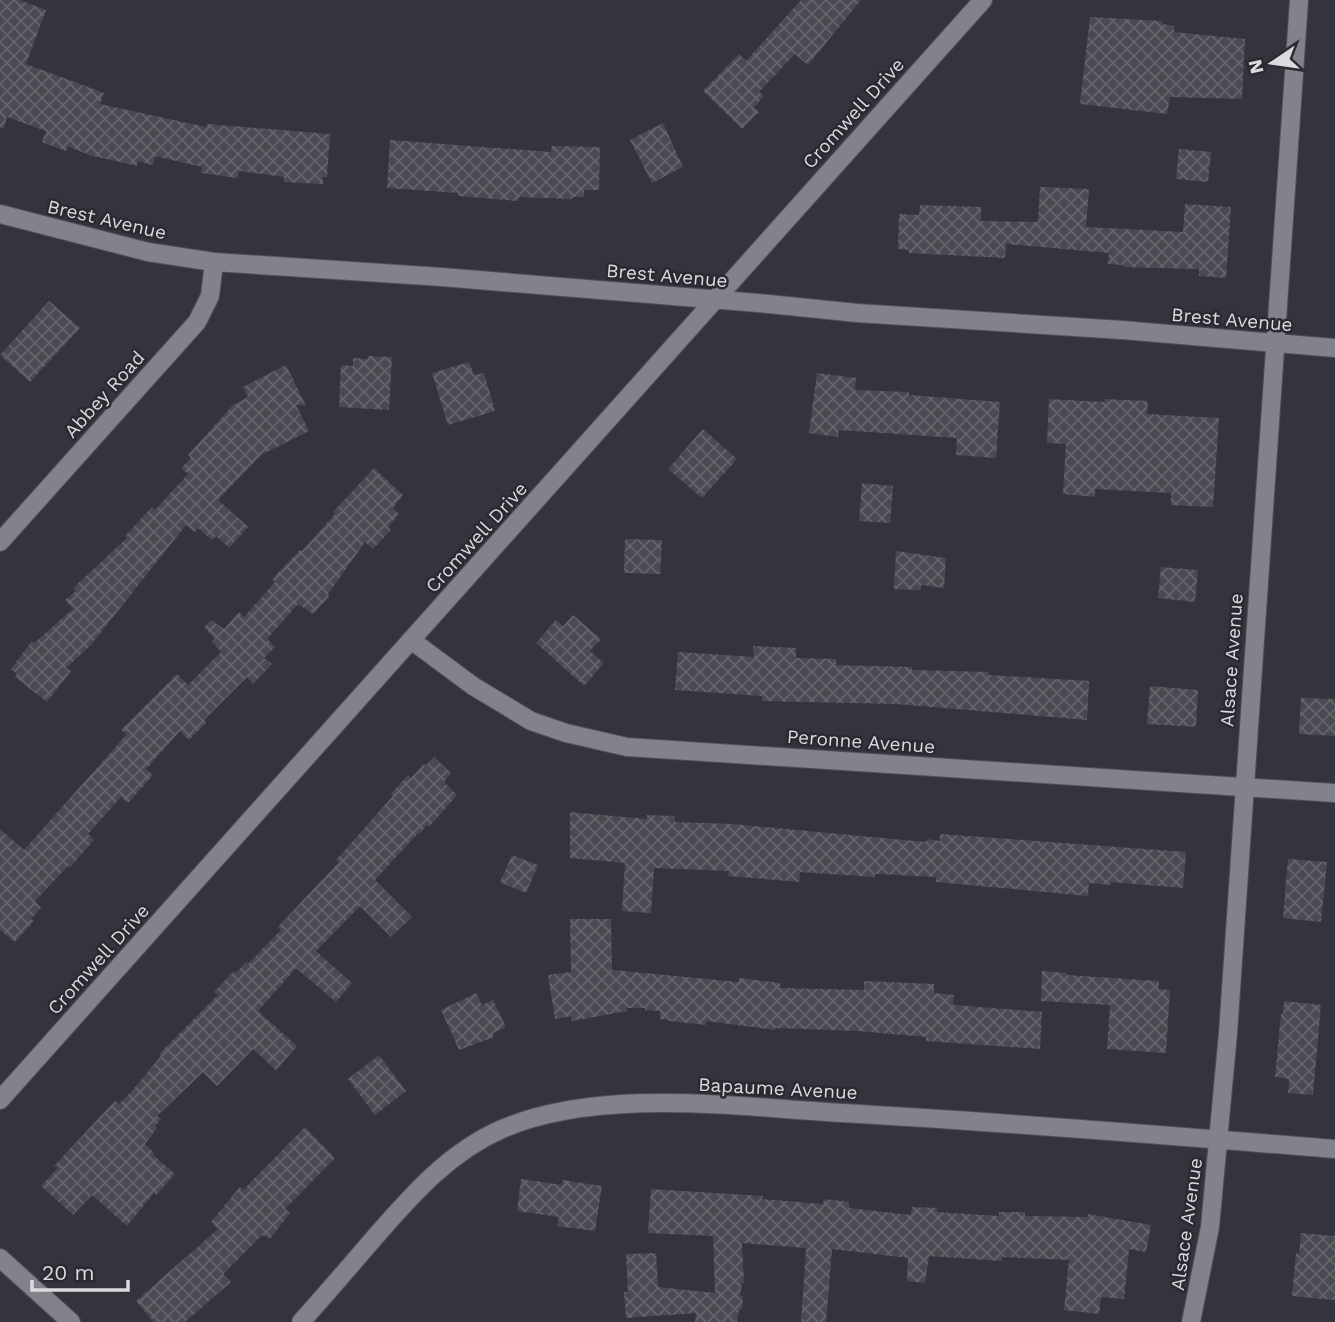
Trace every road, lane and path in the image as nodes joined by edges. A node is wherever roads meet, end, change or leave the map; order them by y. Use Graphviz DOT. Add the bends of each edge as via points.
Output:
graph roads {
  1 [pos="983,0"];
  2 [pos="1299,0"];
  3 [pos="0,214"];
  4 [pos="214,262"];
  5 [pos="715,301"];
  6 [pos="1274,344"];
  7 [pos="1335,348"];
  8 [pos="0,542"];
  9 [pos="411,640"];
  10 [pos="1244,788"];
  11 [pos="1335,793"];
  12 [pos="0,1100"];
  13 [pos="1218,1140"];
  14 [pos="1335,1149"];
  15 [pos="0,1258"];
  16 [pos="71,1322"];
  17 [pos="301,1322"];
  18 [pos="1191,1322"];
  1 -- 5 [label="street, Cromwell Drive"];
  2 -- 6 [label="street, Alsace Avenue"];
  3 -- 4 [label="street, Brest Avenue" via="148,252"];
  4 -- 5 [label="street, Brest Avenue"];
  4 -- 8 [label="street, Abbey Road" via="210,296 197,321"];
  5 -- 6 [label="street, Brest Avenue"];
  5 -- 9 [label="street, Cromwell Drive"];
  6 -- 7 [label="street, Brest Avenue"];
  6 -- 10 [label="street, Alsace Avenue"];
  9 -- 10 [label="street, Peronne Avenue" via="531,721 627,747"];
  9 -- 12 [label="street, Cromwell Drive"];
  10 -- 11 [label="street, Peronne Avenue"];
  10 -- 13 [label="street, Alsace Avenue"];
  13 -- 14 [label="street, Bapaume Avenue"];
  13 -- 17 [label="street, Bapaume Avenue" via="696,1104 562,1110 500,1129 460,1152 424,1182"];
  13 -- 18 [label="street, Alsace Avenue" via="1210,1227"];
  15 -- 16 [label="street"];
}
